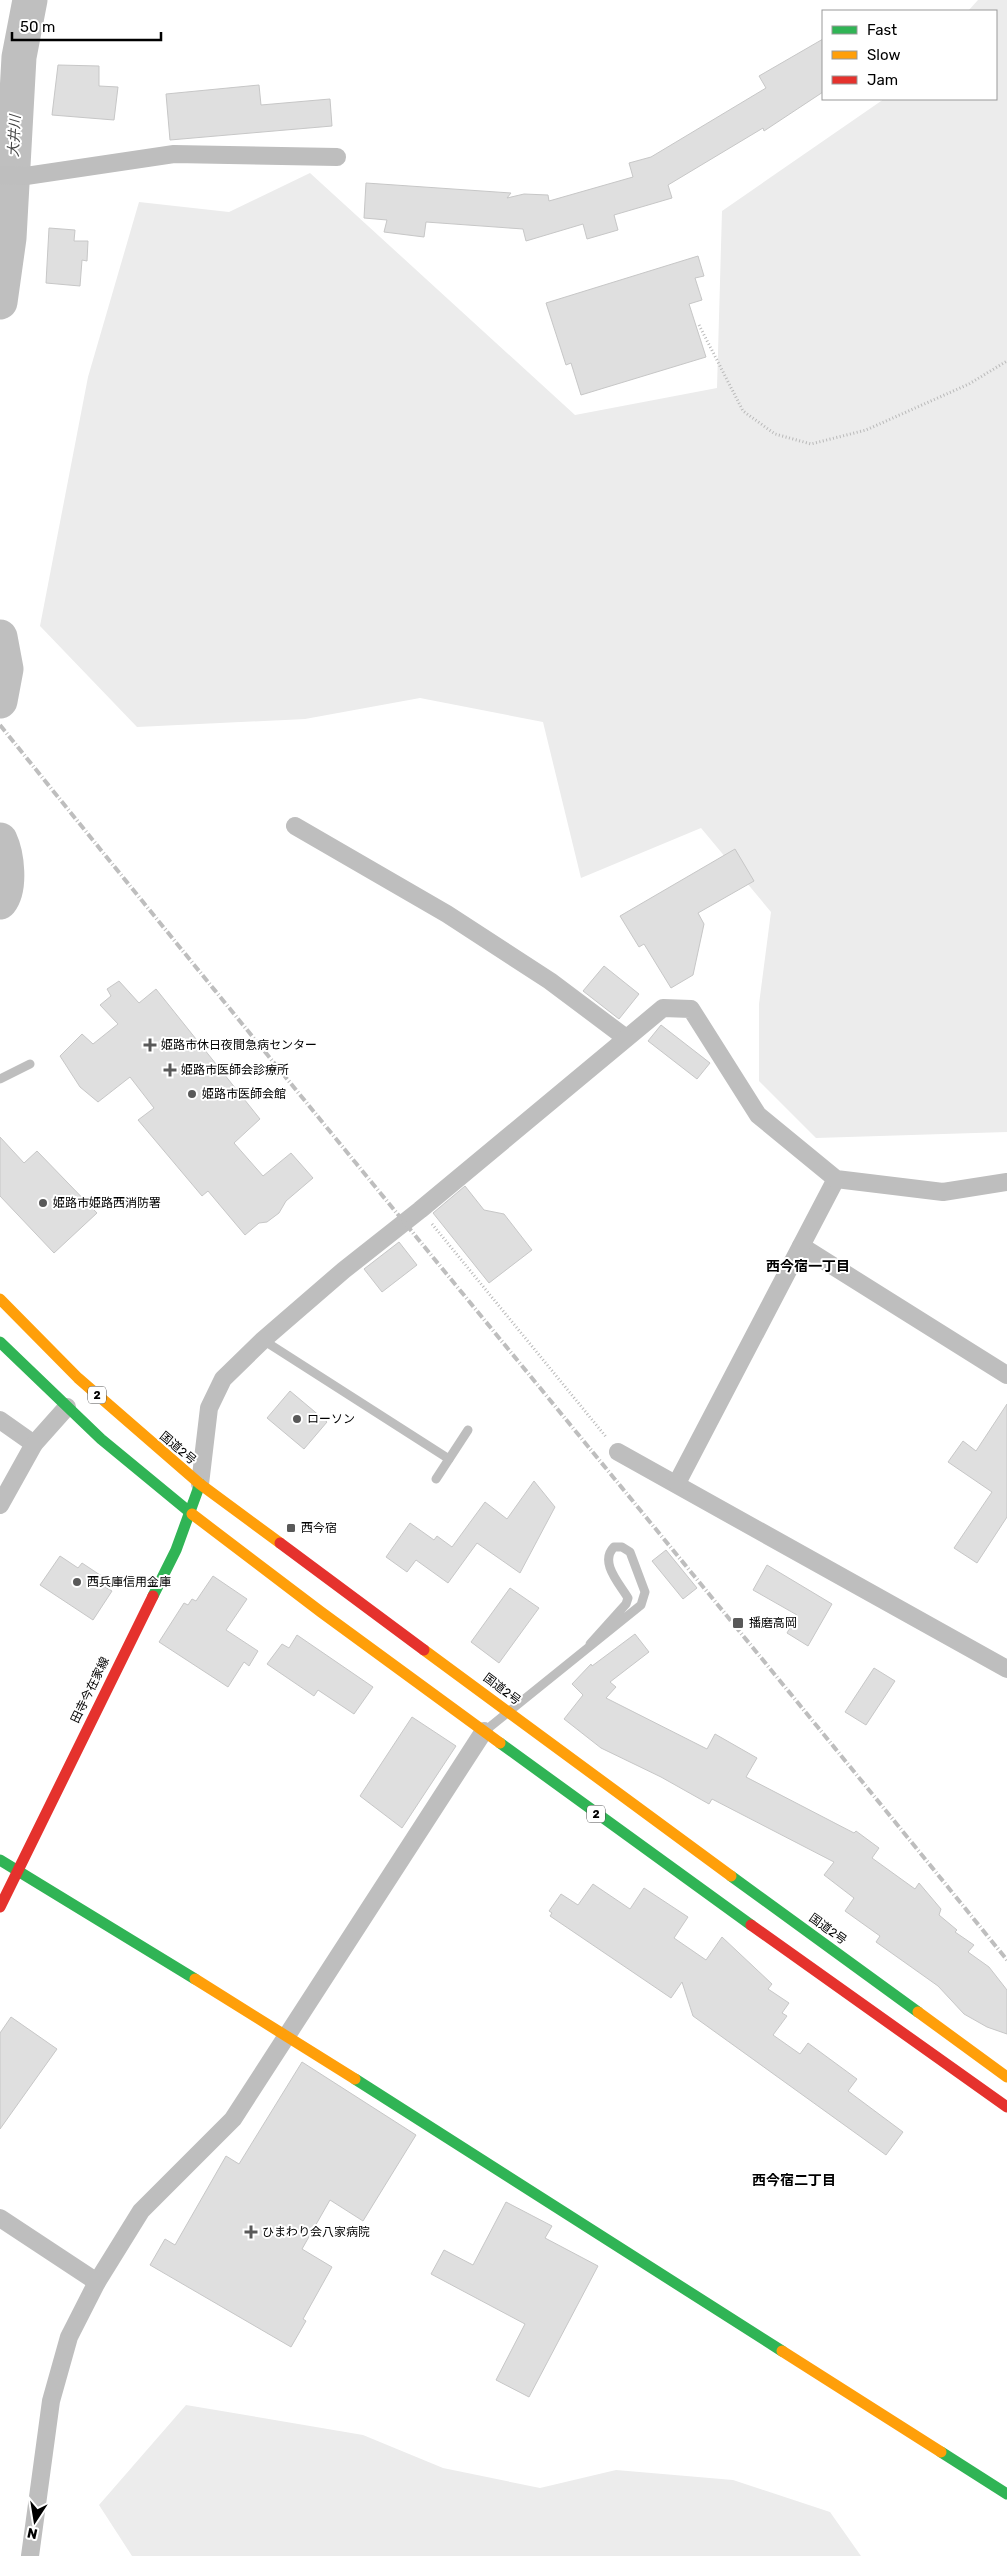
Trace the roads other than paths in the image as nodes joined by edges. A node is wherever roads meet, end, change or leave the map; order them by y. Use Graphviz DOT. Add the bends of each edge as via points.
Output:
graph roads {
  1 [pos="337,157"];
  2 [pos="0,175"];
  3 [pos="295,826"];
  4 [pos="626,1038"];
  5 [pos="30,1064"];
  6 [pos="0,1079"];
  7 [pos="836,1179"];
  8 [pos="1007,1182"];
  9 [pos="967,1190"];
  10 [pos="1007,1195"];
  11 [pos="801,1246"];
  12 [pos="0,1299"];
  13 [pos="263,1340"];
  14 [pos="0,1342"];
  15 [pos="1007,1375"];
  16 [pos="67,1407"];
  17 [pos="0,1420"];
  18 [pos="468,1430"];
  19 [pos="34,1444"];
  20 [pos="618,1452"];
  21 [pos="449,1459"];
  22 [pos="436,1479"];
  23 [pos="677,1483"];
  24 [pos="200,1484"];
  25 [pos="0,1505"];
  26 [pos="190,1513"];
  27 [pos="590,1644"];
  28 [pos="1007,1670"];
  29 [pos="507,1711"];
  30 [pos="484,1731"];
  31 [pos="0,1860"];
  32 [pos="18,1871"];
  33 [pos="0,1907"];
  34 [pos="286,2035"];
  35 [pos="1007,2077"];
  36 [pos="1007,2108"];
  37 [pos="0,2218"];
  38 [pos="97,2282"];
  39 [pos="1007,2494"];
  40 [pos="30,2556"];
  1 -- 2 [label="street" via="174,154 26,176"];
  3 -- 4 [label="street" via="447,914 550,981"];
  4 -- 7 [label="street" via="663,1008 691,1009 758,1115"];
  4 -- 13 [label="street"];
  5 -- 6 [label="lane"];
  7 -- 9 [label="street" via="942,1192"];
  7 -- 11 [label="street"];
  8 -- 9 [label="street"];
  9 -- 10 [label="street"];
  11 -- 15 [label="street"];
  11 -- 23 [label="street"];
  12 -- 24 [label="main road, 国道2号 / 2" via="78,1378"];
  13 -- 21 [label="lane"];
  13 -- 24 [label="street" via="223,1379 209,1408"];
  14 -- 16 [label="main road, 2"];
  16 -- 19 [label="street"];
  16 -- 26 [label="main road, 2"];
  17 -- 19 [label="street"];
  18 -- 21 [label="lane"];
  19 -- 25 [label="street"];
  20 -- 23 [label="street"];
  21 -- 22 [label="lane"];
  23 -- 28 [label="street"];
  24 -- 26 [label="main road, 田寺今在家線"];
  24 -- 29 [label="main road, 国道2号 / 2"];
  26 -- 30 [label="main road, 2"];
  26 -- 32 [label="main road, 田寺今在家線" via="176,1550"];
  27 -- 27 [label="lane" via="628,1598 608,1562 609,1552 614,1547 622,1547 630,1552 644,1592 643,1599 641,1605"];
  27 -- 29 [label="lane"];
  29 -- 30 [label="lane"];
  29 -- 35 [label="main road, 国道2号 / 2"];
  30 -- 34 [label="street"];
  30 -- 36 [label="main road, 2"];
  31 -- 32 [label="main road"];
  32 -- 33 [label="main road, 田寺今在家線"];
  32 -- 34 [label="main road"];
  34 -- 38 [label="street" via="233,2119 140,2211"];
  34 -- 39 [label="main road"];
  37 -- 38 [label="street"];
  38 -- 40 [label="street" via="68,2337 51,2401"];
}
